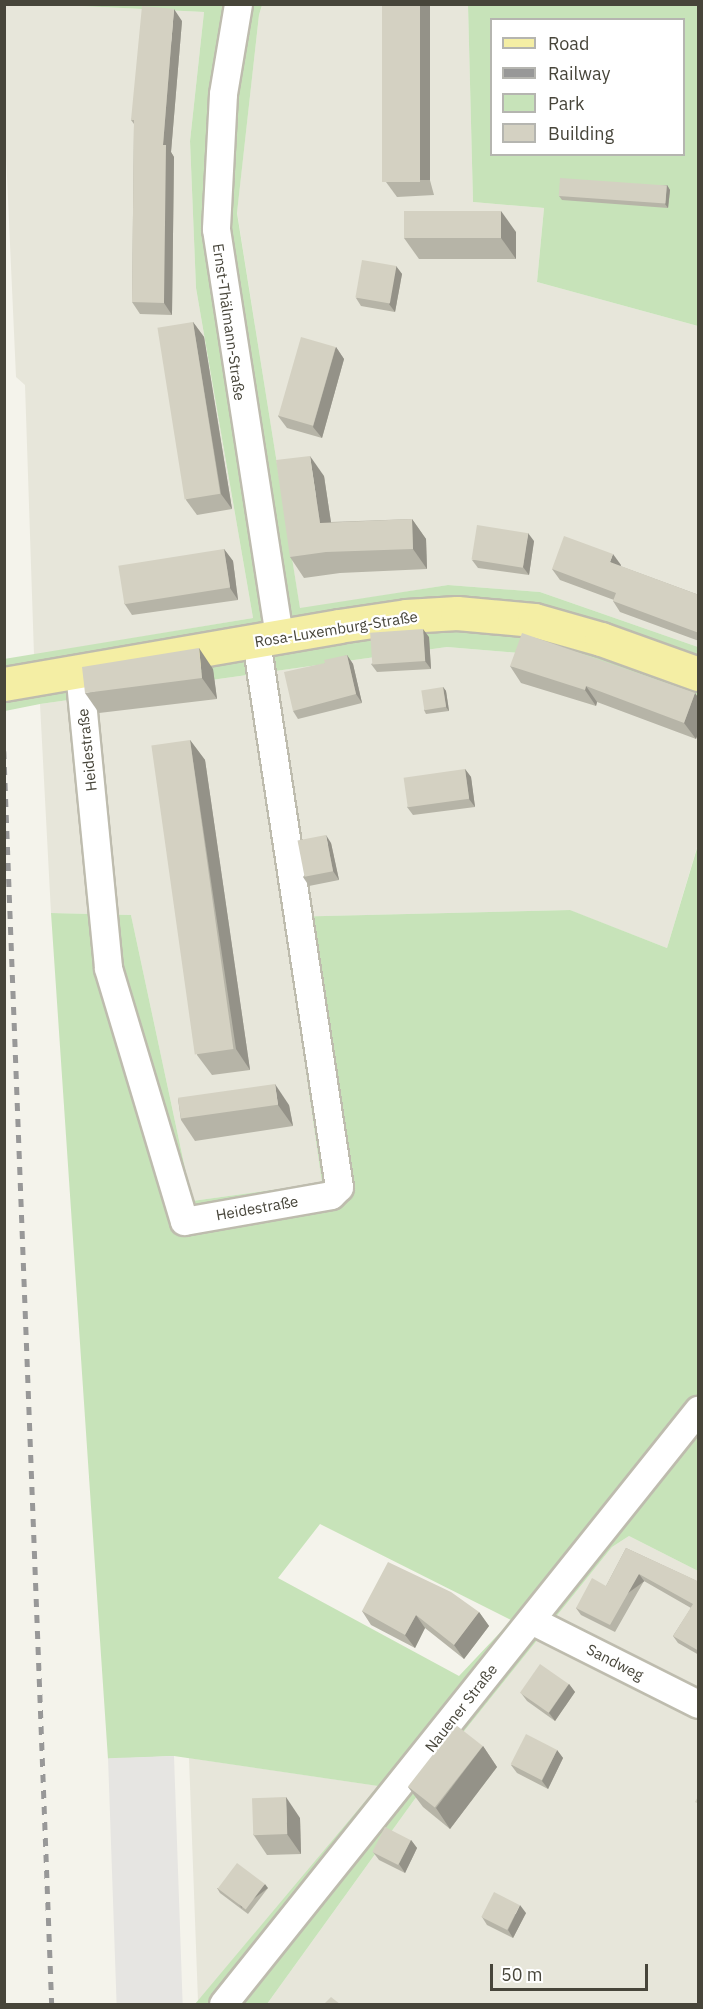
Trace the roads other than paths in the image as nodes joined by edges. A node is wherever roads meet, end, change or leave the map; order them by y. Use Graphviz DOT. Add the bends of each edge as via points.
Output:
graph roads {
  1 [pos="238,4"];
  2 [pos="268,640"];
  3 [pos="79,670"];
  4 [pos="699,674"];
  5 [pos="4,684"];
  6 [pos="699,1410"];
  7 [pos="531,1620"];
  8 [pos="699,1704"];
  9 [pos="223,2004"];
  1 -- 2 [label="street, Ernst-Thälmann-Straße" via="223,94 216,229"];
  2 -- 3 [label="main road, Rosa-Luxemburg-Straße"];
  2 -- 3 [label="street, Heidestraße" via="339,1187 331,1195 184,1221 108,968"];
  2 -- 4 [label="main road, Rosa-Luxemburg-Straße" via="406,616 457,614 534,620"];
  3 -- 5 [label="main road, Rosa-Luxemburg-Straße"];
  6 -- 7 [label="street, Nauener Straße"];
  7 -- 8 [label="street, Sandweg"];
  7 -- 9 [label="street, Nauener Straße"];
}
